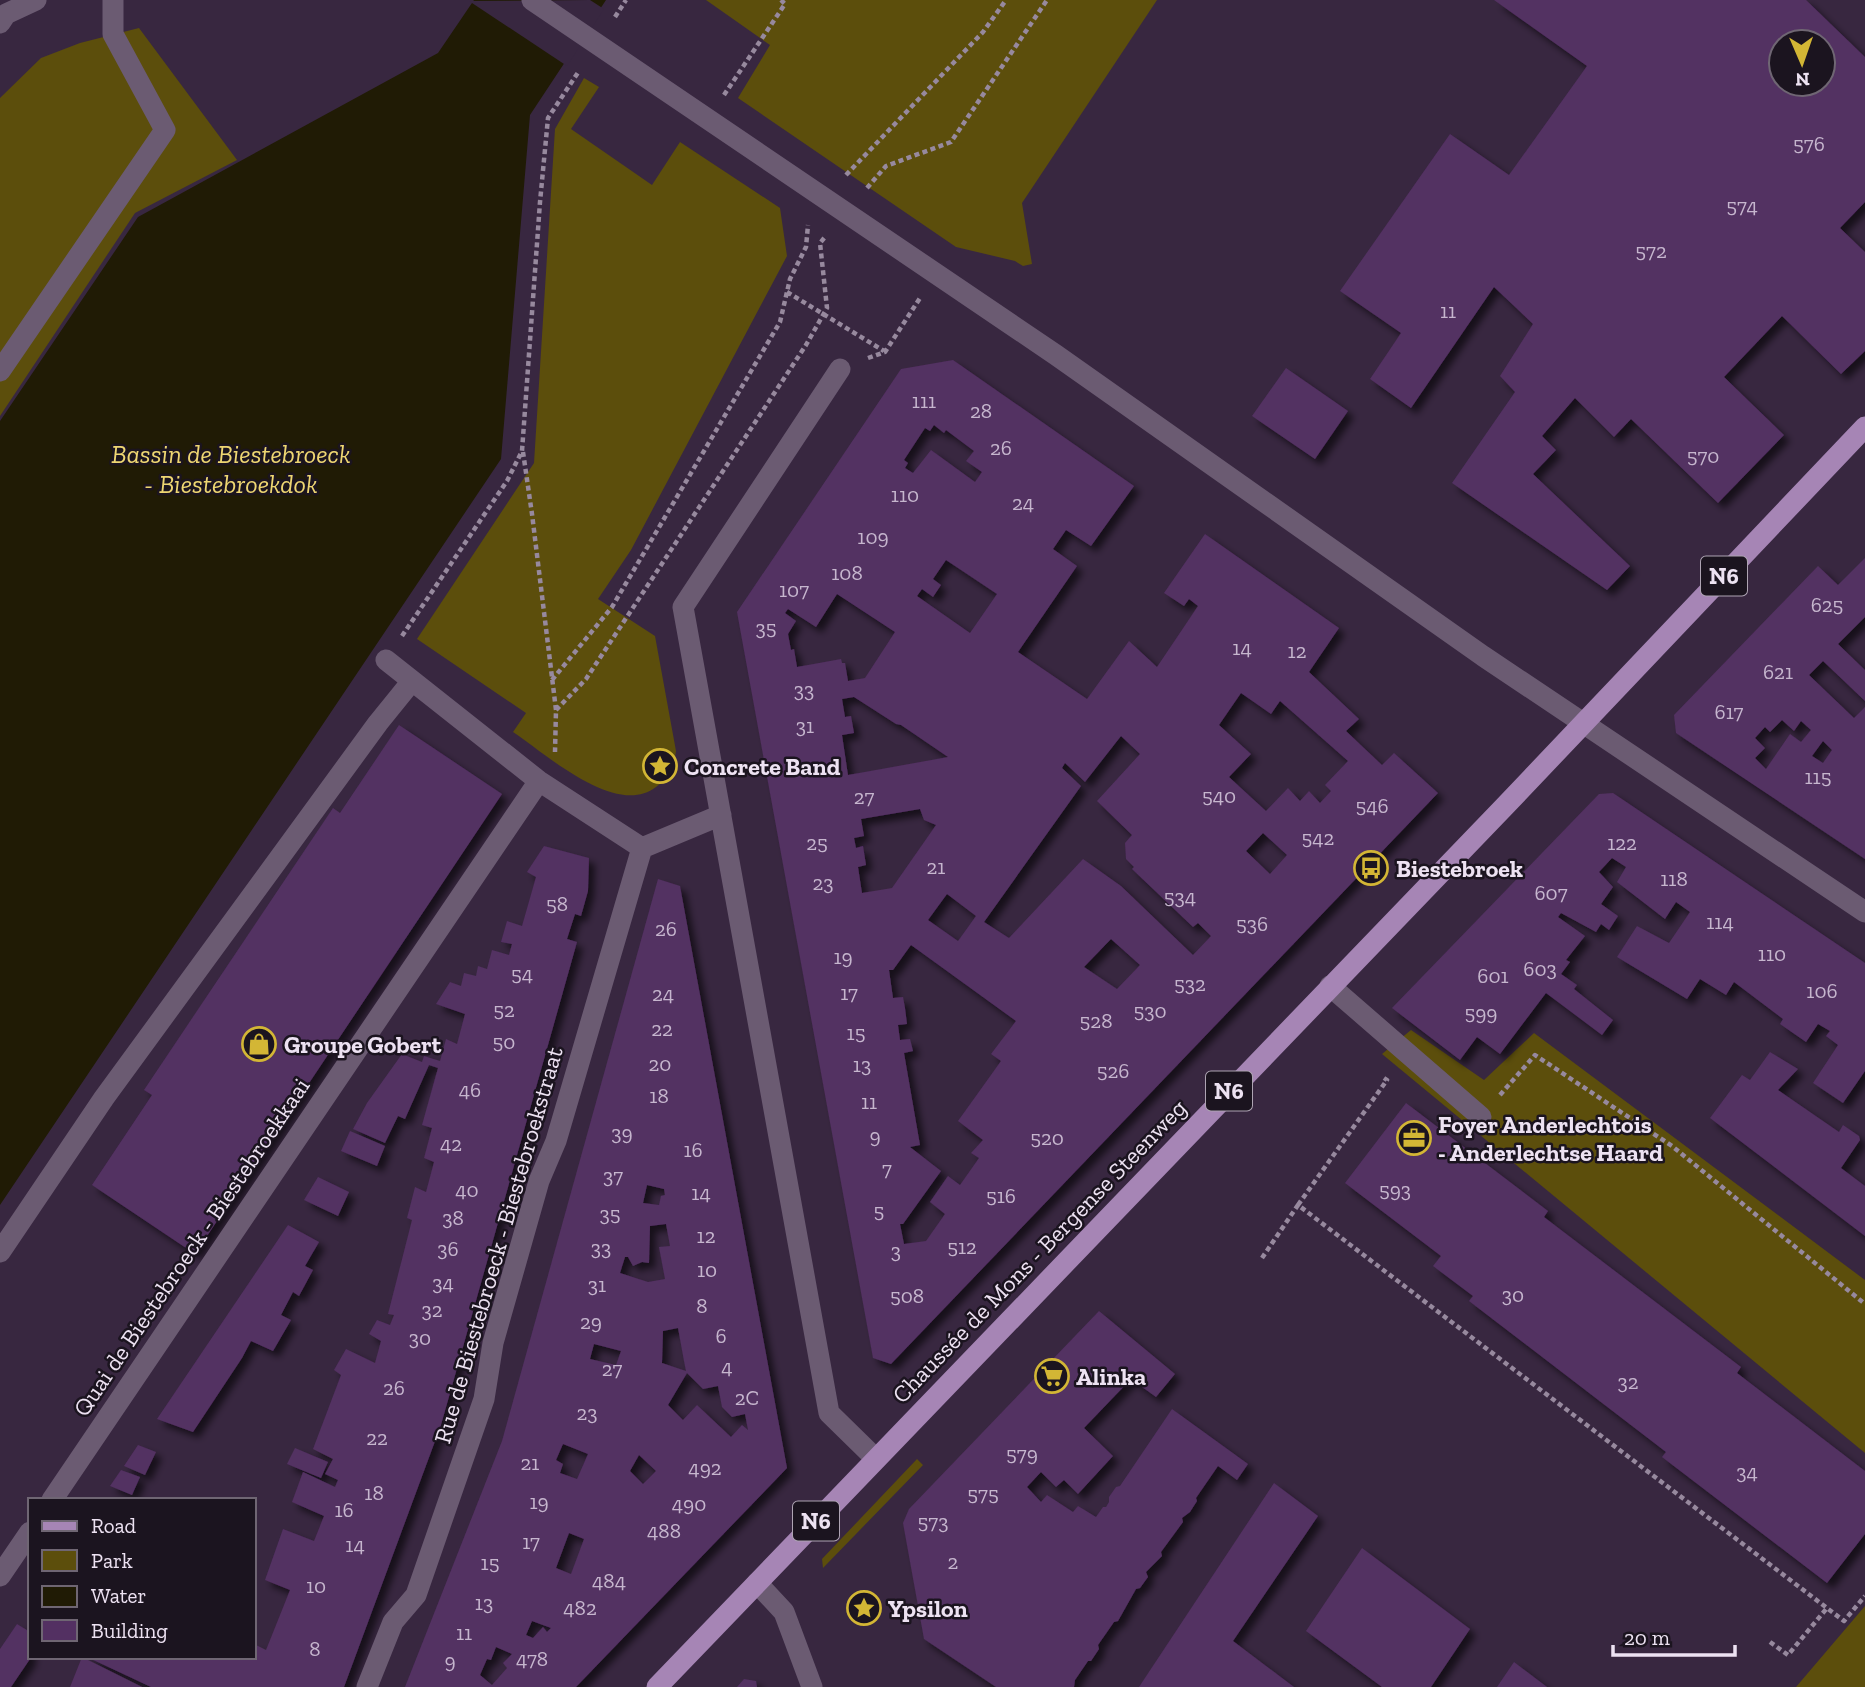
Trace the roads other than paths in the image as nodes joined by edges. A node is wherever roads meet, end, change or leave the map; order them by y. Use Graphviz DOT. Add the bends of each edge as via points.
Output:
graph roads {
  1 [pos="36,0"];
  2 [pos="113,0"];
  3 [pos="531,0"];
  4 [pos="0,23"];
  5 [pos="840,369"];
  6 [pos="0,371"];
  7 [pos="1865,427"];
  8 [pos="386,660"];
  9 [pos="412,681"];
  10 [pos="1583,724"];
  11 [pos="539,781"];
  12 [pos="721,816"];
  13 [pos="642,848"];
  14 [pos="1865,912"];
  15 [pos="1330,986"];
  16 [pos="1481,1117"];
  17 [pos="0,1252"];
  18 [pos="876,1459"];
  19 [pos="53,1498"];
  20 [pos="28,1535"];
  21 [pos="0,1576"];
  22 [pos="757,1583"];
  23 [pos="368,1687"];
  24 [pos="657,1687"];
  25 [pos="812,1687"];
  1 -- 4 [label="street" via="6,14"];
  2 -- 6 [label="street" via="113,34 165,130"];
  3 -- 10 [label="street" via="1056,355"];
  5 -- 12 [label="street" via="683,607"];
  7 -- 10 [label="main road, Chaussée de Mons - Bergense Steenweg / N6"];
  8 -- 9 [label="street"];
  9 -- 11 [label="street"];
  9 -- 17 [label="street" via="104,1098"];
  10 -- 14 [label="street"];
  10 -- 15 [label="main road, Chaussée de Mons - Bergense Steenweg / N6"];
  11 -- 13 [label="street"];
  11 -- 19 [label="street, Quai de Biestebroeck - Biestebroekkaai"];
  12 -- 13 [label="street"];
  12 -- 18 [label="street" via="830,1413"];
  13 -- 23 [label="street, Rue de Biestebroeck - Biestebroekstraat" via="556,1141 539,1181 493,1343 484,1399 416,1595 393,1622"];
  15 -- 16 [label="street"];
  15 -- 18 [label="main road, Chaussée de Mons - Bergense Steenweg / N6"];
  18 -- 22 [label="main road, Chaussée de Mons - Bergense Steenweg / N6"];
  20 -- 21 [label="street"];
  22 -- 24 [label="main road, Chaussée de Mons - Bergense Steenweg / N6"];
  22 -- 25 [label="street" via="784,1612"];
}
